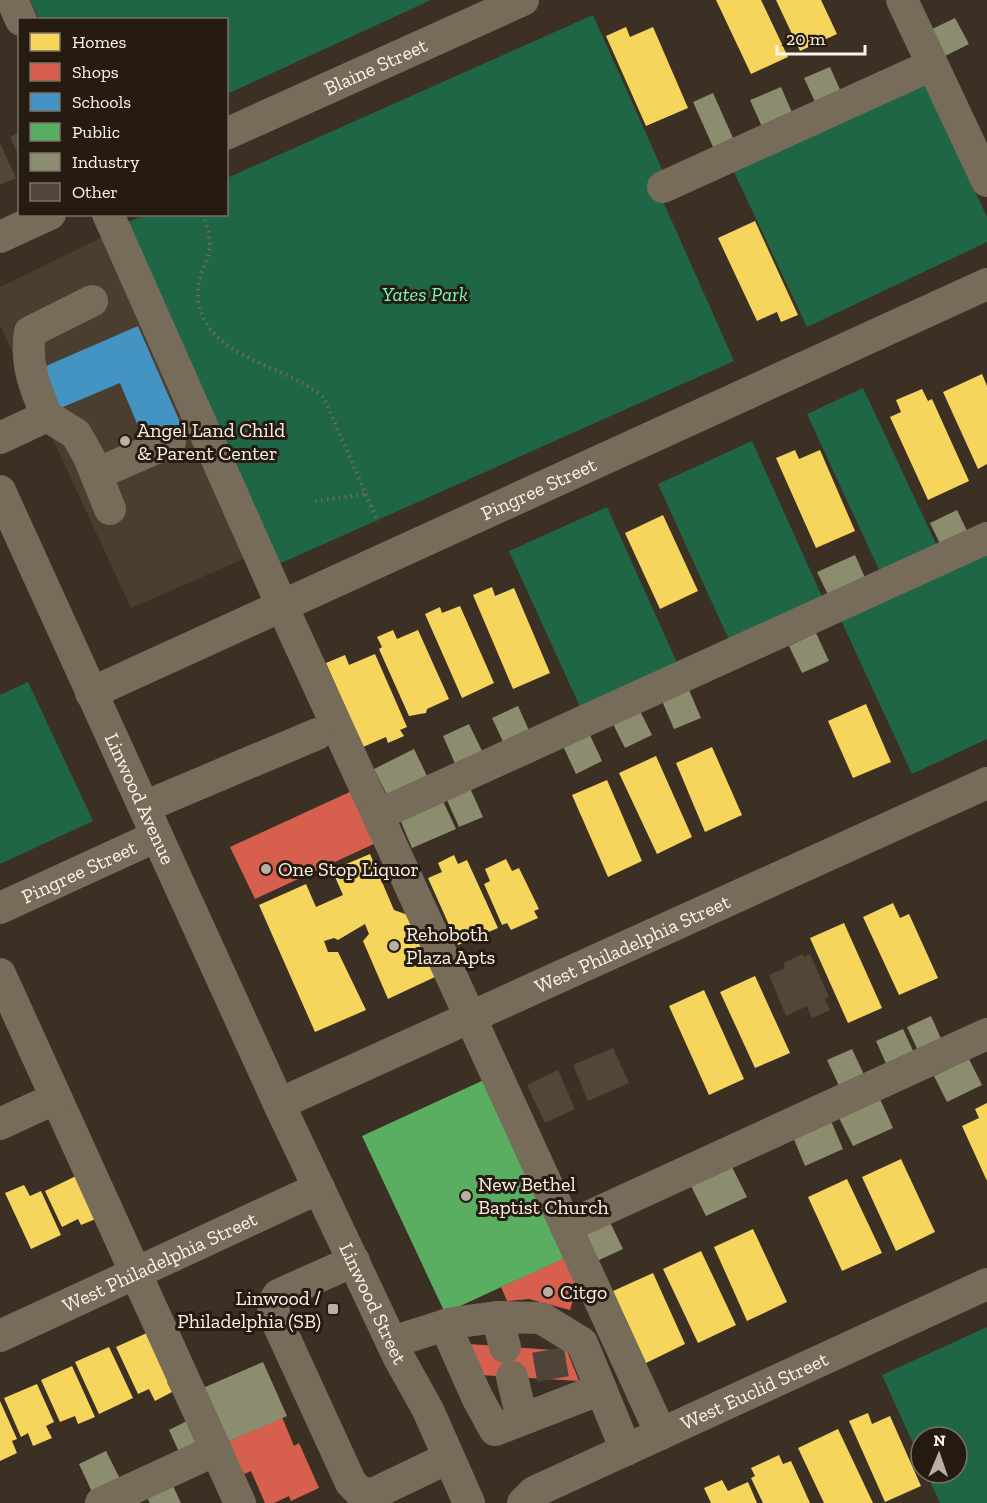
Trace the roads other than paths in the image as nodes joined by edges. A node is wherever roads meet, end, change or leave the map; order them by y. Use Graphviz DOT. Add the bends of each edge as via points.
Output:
graph roads {
  1 [pos="12,0"];
  2 [pos="523,0"];
  3 [pos="902,0"];
  4 [pos="20,18"];
  5 [pos="932,65"];
  6 [pos="228,133"];
  7 [pos="987,181"];
  8 [pos="663,187"];
  9 [pos="46,216"];
  10 [pos="109,216"];
  11 [pos="0,237"];
  12 [pos="987,284"];
  13 [pos="92,301"];
  14 [pos="47,416"];
  15 [pos="0,438"];
  16 [pos="170,442"];
  17 [pos="96,474"];
  18 [pos="0,491"];
  19 [pos="110,509"];
  20 [pos="987,538"];
  21 [pos="282,606"];
  22 [pos="92,693"];
  23 [pos="317,734"];
  24 [pos="987,783"];
  25 [pos="144,807"];
  26 [pos="378,815"];
  27 [pos="157,836"];
  28 [pos="0,908"];
  29 [pos="0,974"];
  30 [pos="470,1017"];
  31 [pos="987,1034"];
  32 [pos="56,1098"];
  33 [pos="279,1104"];
  34 [pos="0,1124"];
  35 [pos="319,1188"];
  36 [pos="566,1227"];
  37 [pos="354,1261"];
  38 [pos="136,1273"];
  39 [pos="987,1284"];
  40 [pos="497,1317"];
  41 [pos="542,1318"];
  42 [pos="445,1325"];
  43 [pos="0,1336"];
  44 [pos="392,1342"];
  45 [pos="505,1347"];
  46 [pos="512,1377"];
  47 [pos="553,1378"];
  48 [pos="601,1389"];
  49 [pos="477,1397"];
  50 [pos="428,1410"];
  51 [pos="522,1419"];
  52 [pos="661,1434"];
  53 [pos="216,1450"];
  54 [pos="626,1450"];
  55 [pos="448,1458"];
  56 [pos="101,1503"];
  57 [pos="240,1503"];
  58 [pos="469,1503"];
  59 [pos="524,1503"];
  1 -- 4 [label="street"];
  2 -- 6 [label="street, Blaine Street"];
  3 -- 5 [label="street"];
  5 -- 7 [label="street"];
  5 -- 8 [label="street"];
  9 -- 11 [label="street"];
  10 -- 21 [label="street"];
  12 -- 21 [label="street, Pingree Street"];
  13 -- 14 [label="street" via="30,332 30,377"];
  14 -- 15 [label="street"];
  14 -- 17 [label="street" via="76,434"];
  16 -- 17 [label="street"];
  17 -- 19 [label="street"];
  18 -- 22 [label="street, Linwood Avenue"];
  20 -- 26 [label="street"];
  21 -- 22 [label="street, Pingree Street"];
  21 -- 26 [label="street"];
  22 -- 25 [label="street, Linwood Avenue"];
  23 -- 25 [label="street"];
  24 -- 30 [label="street, West Philadelphia Street"];
  25 -- 27 [label="street, Linwood Avenue"];
  26 -- 30 [label="street"];
  27 -- 28 [label="street, Pingree Street"];
  27 -- 33 [label="street, Linwood Avenue"];
  29 -- 32 [label="street"];
  30 -- 33 [label="street, West Philadelphia Street"];
  30 -- 36 [label="street"];
  31 -- 36 [label="street"];
  32 -- 34 [label="street"];
  32 -- 38 [label="street"];
  33 -- 35 [label="street, Linwood Street"];
  35 -- 37 [label="street, Linwood Street"];
  35 -- 38 [label="street, West Philadelphia Street"];
  36 -- 52 [label="street"];
  37 -- 44 [label="street, Linwood Street"];
  37 -- 55 [label="street" via="278,1295 273,1304 274,1315 351,1483 360,1492 373,1494"];
  38 -- 43 [label="street, West Philadelphia Street"];
  38 -- 53 [label="street"];
  39 -- 52 [label="street, West Euclid Street"];
  40 -- 41 [label="street"];
  40 -- 42 [label="street"];
  40 -- 45 [label="street"];
  41 -- 47 [label="street"];
  41 -- 48 [label="street" via="582,1343"];
  42 -- 44 [label="street"];
  42 -- 49 [label="street"];
  44 -- 50 [label="street, Linwood Street"];
  46 -- 51 [label="street"];
  47 -- 48 [label="street"];
  47 -- 51 [label="street"];
  48 -- 54 [label="street"];
  49 -- 50 [label="street" via="467,1396"];
  49 -- 51 [label="street" via="495,1430"];
  50 -- 55 [label="street, Linwood Street"];
  52 -- 54 [label="street, West Euclid Street"];
  53 -- 56 [label="street"];
  53 -- 57 [label="street"];
  54 -- 59 [label="street, West Euclid Street" via="534,1492"];
  55 -- 58 [label="street, Linwood Street"];
}
